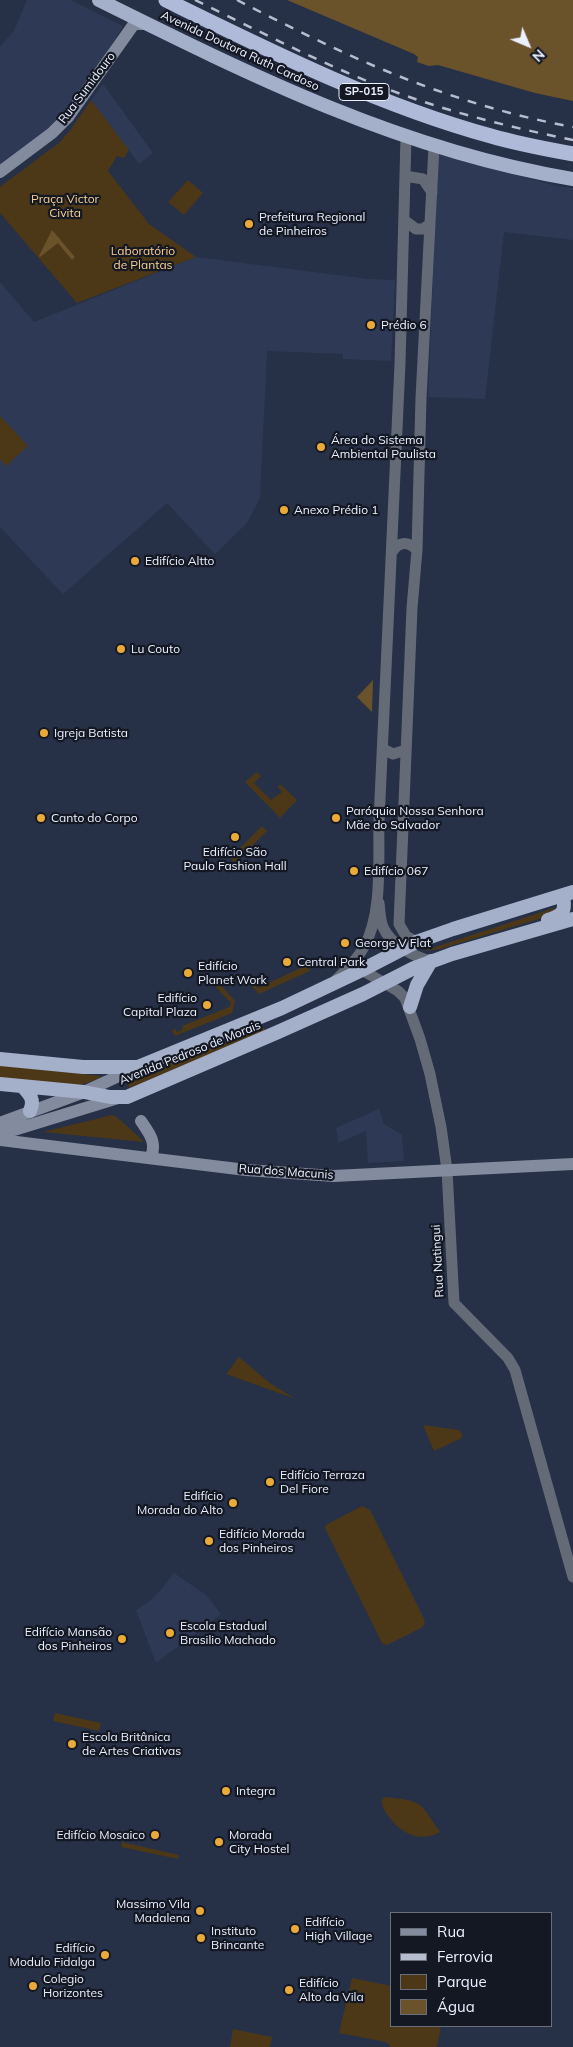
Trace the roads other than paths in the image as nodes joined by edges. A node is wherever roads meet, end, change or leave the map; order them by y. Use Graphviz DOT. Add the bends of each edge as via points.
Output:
graph roads {
  1 [pos="99,0"];
  2 [pos="166,0"];
  3 [pos="148,24"];
  4 [pos="406,137"];
  5 [pos="434,146"];
  6 [pos="573,154"];
  7 [pos="0,172"];
  8 [pos="404,176"];
  9 [pos="573,179"];
  10 [pos="432,192"];
  11 [pos="404,220"];
  12 [pos="430,224"];
  13 [pos="403,240"];
  14 [pos="429,240"];
  15 [pos="417,550"];
  16 [pos="392,552"];
  17 [pos="383,749"];
  18 [pos="406,750"];
  19 [pos="568,894"];
  20 [pos="378,896"];
  21 [pos="573,919"];
  22 [pos="410,945"];
  23 [pos="480,946"];
  24 [pos="431,961"];
  25 [pos="362,970"];
  26 [pos="384,983"];
  27 [pos="331,985"];
  28 [pos="410,1007"];
  29 [pos="0,1059"];
  30 [pos="138,1067"];
  31 [pos="0,1084"];
  32 [pos="22,1086"];
  33 [pos="84,1092"];
  34 [pos="118,1098"];
  35 [pos="30,1112"];
  36 [pos="141,1121"];
  37 [pos="0,1123"];
  38 [pos="0,1132"];
  39 [pos="0,1140"];
  40 [pos="151,1157"];
  41 [pos="573,1164"];
  42 [pos="447,1170"];
  43 [pos="573,1576"];
  1 -- 3 [label="highway, Avenida Doutora Ruth Cardoso"];
  2 -- 6 [label="highway, SP-015" via="339,83 491,136"];
  3 -- 4 [label="highway, Avenida Doutora Ruth Cardoso" via="322,106"];
  3 -- 7 [label="main road, Rua Sumidouro" via="134,24 68,117 52,134"];
  4 -- 5 [label="highway, Avenida Doutora Ruth Cardoso"];
  4 -- 8 [label="street"];
  5 -- 9 [label="highway, Avenida Doutora Ruth Cardoso" via="528,171"];
  5 -- 10 [label="street"];
  8 -- 10 [label="street" via="423,179"];
  8 -- 11 [label="street"];
  10 -- 12 [label="street"];
  11 -- 12 [label="street" via="416,229"];
  11 -- 13 [label="street"];
  12 -- 14 [label="street"];
  13 -- 14 [label="street" via="418,234"];
  13 -- 16 [label="street"];
  14 -- 15 [label="street"];
  15 -- 16 [label="street" via="404,543"];
  15 -- 18 [label="street"];
  16 -- 17 [label="street"];
  17 -- 18 [label="street" via="393,754"];
  17 -- 20 [label="street"];
  18 -- 22 [label="street" via="399,924"];
  19 -- 22 [label="highway"];
  19 -- 23 [label="highway" via="560,916 500,935"];
  20 -- 22 [label="street" via="383,928 390,938"];
  20 -- 27 [label="street" via="363,949"];
  21 -- 23 [label="highway"];
  22 -- 24 [label="street" via="417,957"];
  22 -- 25 [label="highway, Avenida Pedroso de Morais"];
  23 -- 24 [label="highway"];
  24 -- 26 [label="highway, Avenida Pedroso de Morais"];
  24 -- 28 [label="highway" via="417,985"];
  25 -- 26 [label="street"];
  25 -- 27 [label="highway, Avenida Pedroso de Morais"];
  26 -- 28 [label="street" via="400,993"];
  26 -- 34 [label="highway, Avenida Pedroso de Morais" via="278,1032 127,1097"];
  27 -- 30 [label="highway, Avenida Pedroso de Morais"];
  28 -- 42 [label="street, Rua Natingui" via="434,1089"];
  29 -- 30 [label="highway" via="83,1068"];
  30 -- 33 [label="main road, Avenida Pedroso de Morais"];
  31 -- 32 [label="highway"];
  32 -- 33 [label="highway"];
  32 -- 35 [label="highway" via="31,1096"];
  33 -- 34 [label="highway"];
  33 -- 35 [label="main road, Avenida Pedroso de Morais"];
  34 -- 38 [label="main road, Avenida Pedroso de Morais"];
  35 -- 37 [label="main road, Avenida Pedroso de Morais"];
  36 -- 40 [label="main road" via="153,1141"];
  39 -- 40 [label="main road, Rua dos Macunis"];
  40 -- 42 [label="main road, Rua dos Macunis" via="334,1176"];
  41 -- 42 [label="main road, Rua dos Macunis"];
  42 -- 43 [label="street, Rua Natingui" via="454,1303 508,1358 515,1370"];
}
